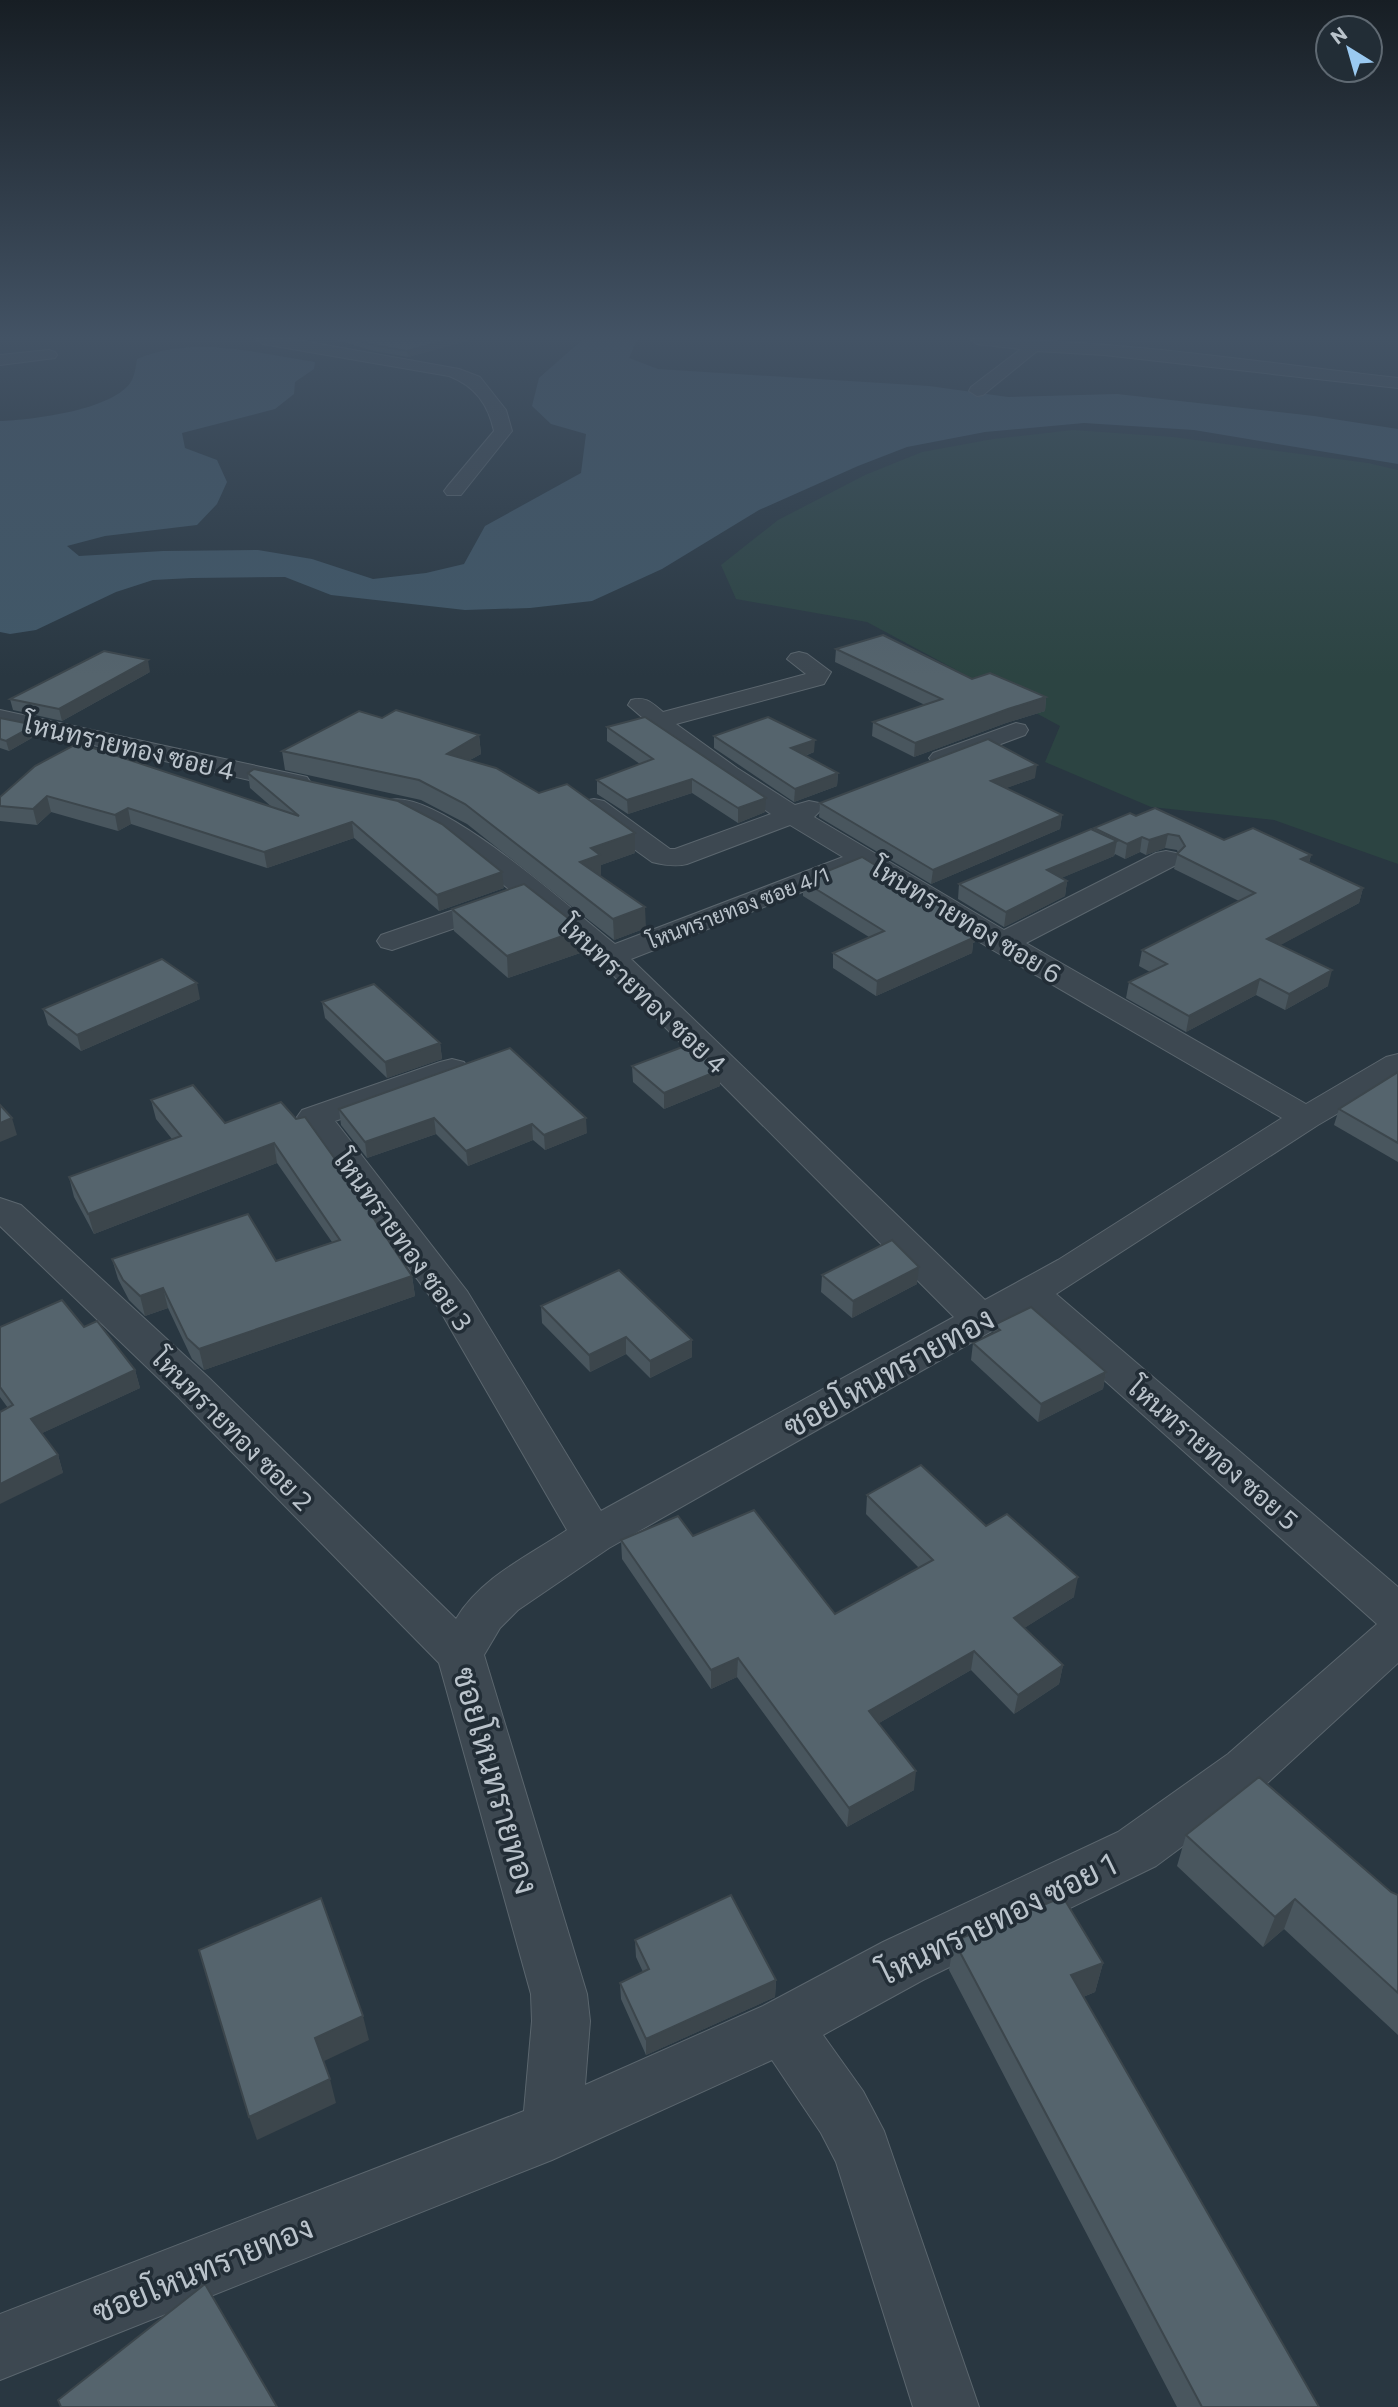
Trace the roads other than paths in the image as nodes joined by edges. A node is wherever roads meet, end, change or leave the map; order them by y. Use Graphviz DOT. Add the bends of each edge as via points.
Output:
graph roads {
  1 [pos="486,451"];
  2 [pos="454,491"];
  3 [pos="799,659"];
  4 [pos="0,717"];
  5 [pos="1016,730"];
  6 [pos="915,769"];
  7 [pos="327,790"];
  8 [pos="581,798"];
  9 [pos="368,799"];
  10 [pos="828,802"];
  11 [pos="792,816"];
  12 [pos="864,858"];
  13 [pos="1166,859"];
  14 [pos="530,892"];
  15 [pos="392,942"];
  16 [pos="1002,943"];
  17 [pos="611,957"];
  18 [pos="489,1056"];
  19 [pos="1398,1064"];
  20 [pos="1306,1118"];
  21 [pos="0,1210"];
  22 [pos="1029,1292"];
  23 [pos="980,1319"];
  24 [pos="593,1535"];
  25 [pos="1398,1615"];
  26 [pos="1398,1634"];
  27 [pos="460,1654"];
  28 [pos="783,2026"];
  29 [pos="552,2130"];
  30 [pos="0,2347"];
  31 [pos="946,2407"];
  1 -- 2 [label="street"];
  3 -- 11 [label="street, โหนทรายทอง ซอย 6" via="820,672 816,679 649,713"];
  4 -- 7 [label="street, โหนทรายทอง ซอย 4"];
  5 -- 6 [label="street"];
  8 -- 11 [label="street" via="669,858"];
  9 -- 14 [label="street, โหนทรายทอง ซอย 4" via="410,808 455,832"];
  10 -- 11 [label="street"];
  11 -- 12 [label="street, โหนทรายทอง ซอย 6"];
  12 -- 16 [label="street, โหนทรายทอง ซอย 6" via="942,893"];
  12 -- 17 [label="street, โหนทรายทอง ซอย 4/1"];
  13 -- 16 [label="street"];
  14 -- 15 [label="street"];
  14 -- 17 [label="street, โหนทรายทอง ซอย 4"];
  16 -- 20 [label="street, โหนทรายทอง ซอย 6"];
  17 -- 23 [label="street, โหนทรายทอง ซอย 4"];
  18 -- 24 [label="street, โหนทรายทอง ซอย 3" via="314,1118 453,1300"];
  19 -- 20 [label="street, ซอยโหนทรายทอง"];
  20 -- 22 [label="street, ซอยโหนทรายทอง" via="1084,1262"];
  21 -- 27 [label="street, โหนทรายทอง ซอย 2" via="193,1387"];
  22 -- 23 [label="street, ซอยโหนทรายทอง"];
  22 -- 25 [label="street, โหนทรายทอง ซอย 5"];
  23 -- 24 [label="street, ซอยโหนทรายทอง"];
  24 -- 27 [label="street, ซอยโหนทรายทอง" via="502,1597 483,1615"];
  26 -- 28 [label="street, โหนทรายทอง ซอย 1" via="1261,1783 1137,1849 903,1961"];
  27 -- 29 [label="street, ซอยโหนทรายทอง" via="559,1994"];
  28 -- 29 [label="street, โหนทรายทอง ซอย 1"];
  28 -- 31 [label="street" via="842,2112 863,2152"];
  29 -- 30 [label="street, ซอยโหนทรายทอง"];
}
